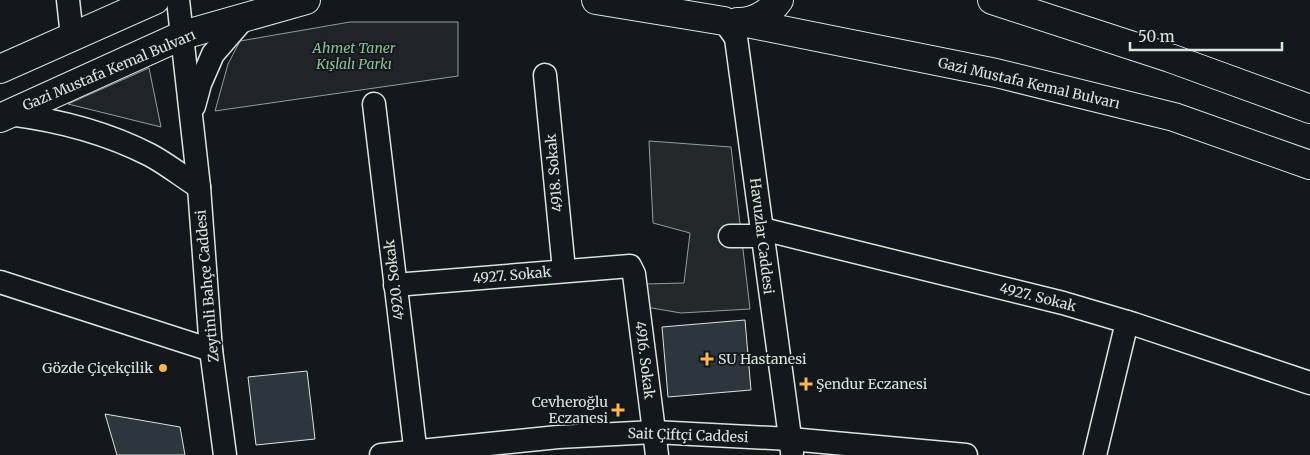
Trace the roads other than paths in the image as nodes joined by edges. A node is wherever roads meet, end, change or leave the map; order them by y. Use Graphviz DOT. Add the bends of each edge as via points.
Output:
graph roads {
  1 [pos="68,0"];
  2 [pos="154,0"];
  3 [pos="178,0"];
  4 [pos="306,0"];
  5 [pos="596,0"];
  6 [pos="693,0"];
  7 [pos="779,0"];
  8 [pos="992,0"];
  9 [pos="245,17"];
  10 [pos="733,22"];
  11 [pos="183,35"];
  12 [pos="72,36"];
  13 [pos="0,70"];
  14 [pos="545,75"];
  15 [pos="374,104"];
  16 [pos="1310,109"];
  17 [pos="4,116"];
  18 [pos="192,116"];
  19 [pos="1310,165"];
  20 [pos="198,188"];
  21 [pos="762,232"];
  22 [pos="730,236"];
  23 [pos="630,266"];
  24 [pos="564,270"];
  25 [pos="0,282"];
  26 [pos="394,285"];
  27 [pos="1127,322"];
  28 [pos="211,350"];
  29 [pos="1310,383"];
  30 [pos="654,432"];
  31 [pos="791,447"];
  32 [pos="416,453"];
  33 [pos="225,455"];
  34 [pos="381,455"];
  35 [pos="657,455"];
  36 [pos="966,455"];
  37 [pos="1095,455"];
  1 -- 12 [label="street"];
  2 -- 12 [label="highway"];
  3 -- 11 [label="street"];
  4 -- 9 [label="highway, Gazi Mustafa Kemal Bulvarı"];
  5 -- 10 [label="highway, Gazi Mustafa Kemal Bulvarı"];
  6 -- 10 [label="highway" via="708,14"];
  7 -- 10 [label="highway" via="759,17"];
  8 -- 16 [label="highway" via="1170,58"];
  9 -- 11 [label="highway, Gazi Mustafa Kemal Bulvarı"];
  9 -- 18 [label="street, Zeytinli Bahçe Caddesi" via="213,54 200,84"];
  10 -- 19 [label="highway, Gazi Mustafa Kemal Bulvarı" via="996,73 1165,115"];
  10 -- 21 [label="street, Havuzlar Caddesi"];
  11 -- 17 [label="highway, Gazi Mustafa Kemal Bulvarı"];
  11 -- 18 [label="street" via="170,67 176,99"];
  12 -- 13 [label="highway"];
  14 -- 24 [label="street, 4918. Sokak"];
  15 -- 26 [label="street, 4920. Sokak"];
  17 -- 20 [label="street" via="40,118 100,134 151,156"];
  18 -- 20 [label="street, Zeytinli Bahçe Caddesi"];
  20 -- 28 [label="street, Zeytinli Bahçe Caddesi"];
  21 -- 22 [label="street, 4927. Sokak"];
  21 -- 27 [label="street, 4927. Sokak" via="1063,303"];
  21 -- 31 [label="street, Havuzlar Caddesi"];
  23 -- 24 [label="street, 4927. Sokak"];
  23 -- 30 [label="street, 4916. Sokak" via="634,274"];
  24 -- 26 [label="street, 4927. Sokak"];
  25 -- 28 [label="street"];
  26 -- 32 [label="street, 4920. Sokak"];
  27 -- 29 [label="street, 4927. Sokak"];
  27 -- 37 [label="street"];
  28 -- 33 [label="street, Zeytinli Bahçe Caddesi"];
  30 -- 31 [label="street, Sait Çiftçi Caddesi"];
  30 -- 32 [label="street, Sait Çiftçi Caddesi" via="558,437"];
  30 -- 35 [label="street, 4916. Sokak"];
  31 -- 36 [label="street, Sait Çiftçi Caddesi"];
  32 -- 34 [label="street, Sait Çiftçi Caddesi"];
}
